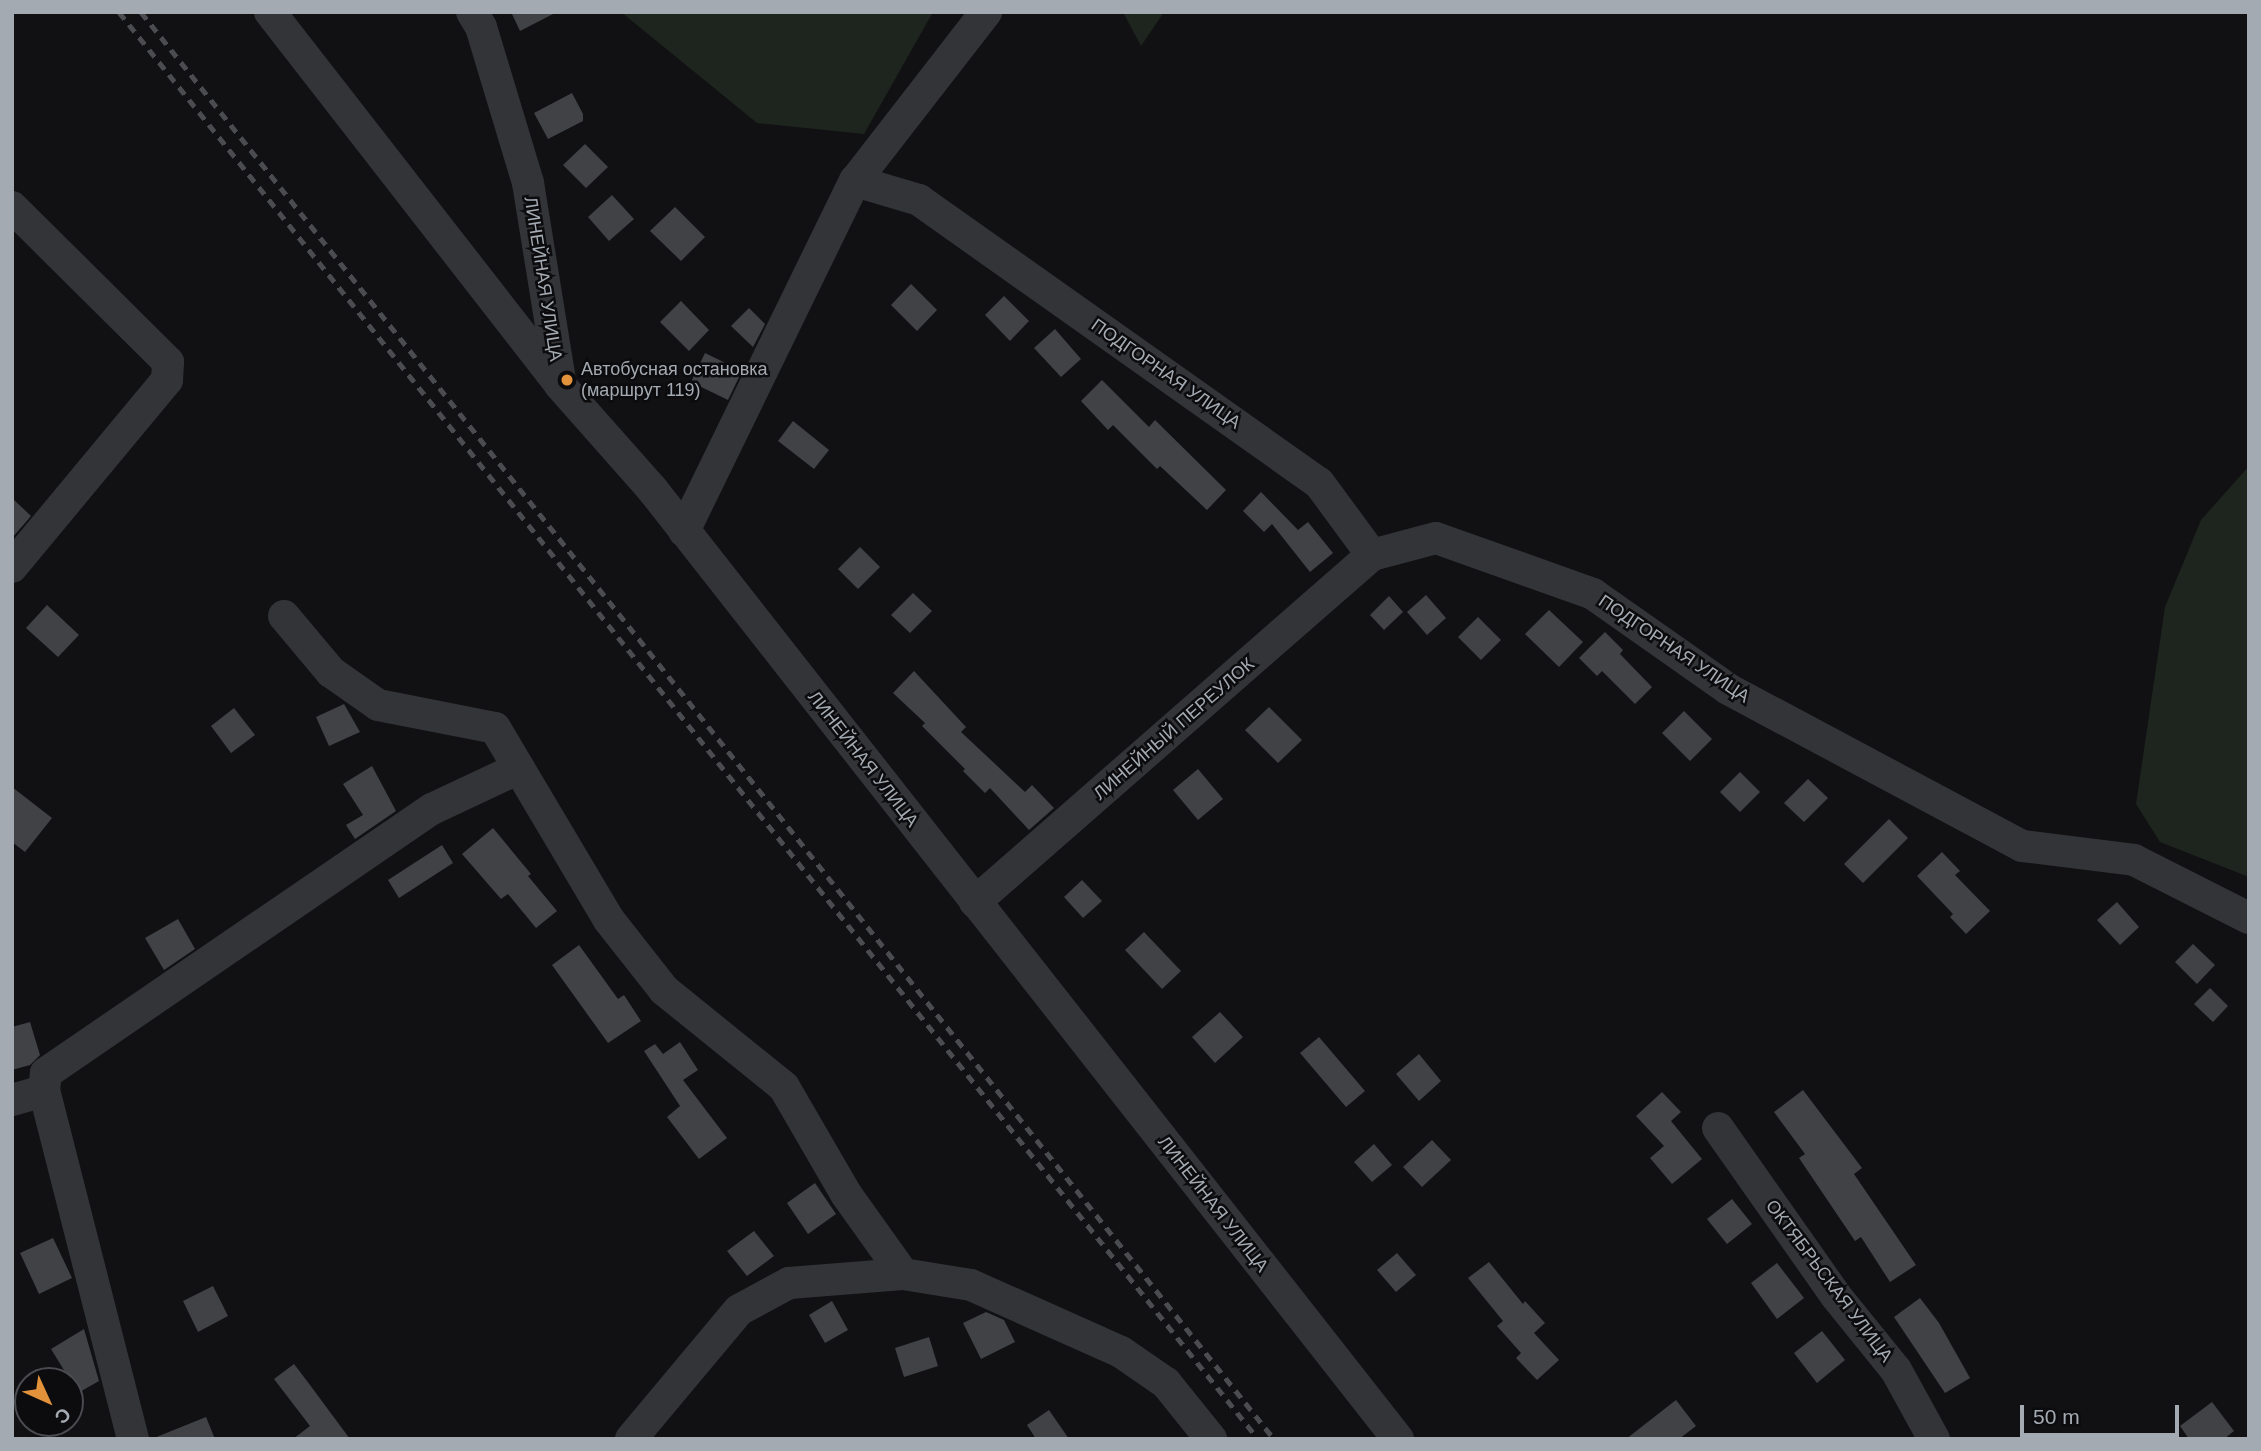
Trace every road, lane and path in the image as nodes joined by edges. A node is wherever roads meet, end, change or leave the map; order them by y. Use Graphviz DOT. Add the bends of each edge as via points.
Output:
graph roads {
  1 [pos="270,12"];
  2 [pos="472,12"];
  3 [pos="986,12"];
  4 [pos="855,181"];
  5 [pos="12,207"];
  6 [pos="560,385"];
  7 [pos="684,531"];
  8 [pos="1372,555"];
  9 [pos="12,567"];
  10 [pos="284,616"];
  11 [pos="519,768"];
  12 [pos="975,902"];
  13 [pos="2249,918"];
  14 [pos="44,1091"];
  15 [pos="12,1100"];
  16 [pos="1718,1128"];
  17 [pos="902,1274"];
  18 [pos="133,1439"];
  19 [pos="632,1439"];
  20 [pos="1211,1439"];
  21 [pos="1398,1439"];
  22 [pos="1934,1439"];
  1 -- 6 [label="street"];
  2 -- 6 [label="street, ЛИНЕЙНАЯ УЛИЦА" via="481,27 528,183"];
  3 -- 4 [label="street"];
  4 -- 7 [label="street"];
  4 -- 8 [label="street, ПОДГОРНАЯ УЛИЦА" via="919,200 1319,482"];
  5 -- 9 [label="street" via="168,362 167,380"];
  6 -- 7 [label="street, ЛИНЕЙНАЯ УЛИЦА"];
  7 -- 12 [label="street, ЛИНЕЙНАЯ УЛИЦА"];
  8 -- 12 [label="street, ЛИНЕЙНЫЙ ПЕРЕУЛОК"];
  8 -- 13 [label="street, ПОДГОРНАЯ УЛИЦА" via="1436,538 1593,594 1728,689 2022,846 2134,860"];
  10 -- 11 [label="street" via="331,672 378,705 495,728"];
  11 -- 14 [label="street" via="432,809 398,832 46,1073"];
  11 -- 17 [label="street" via="609,920 664,990 783,1087 846,1194"];
  12 -- 21 [label="street, ЛИНЕЙНАЯ УЛИЦА"];
  14 -- 15 [label="street"];
  14 -- 18 [label="street"];
  16 -- 22 [label="street, ОКТЯБРЬСКАЯ УЛИЦА" via="1836,1296 1896,1370"];
  17 -- 19 [label="street" via="789,1283 739,1310"];
  17 -- 20 [label="street" via="971,1285 1121,1352 1166,1383"];
}
